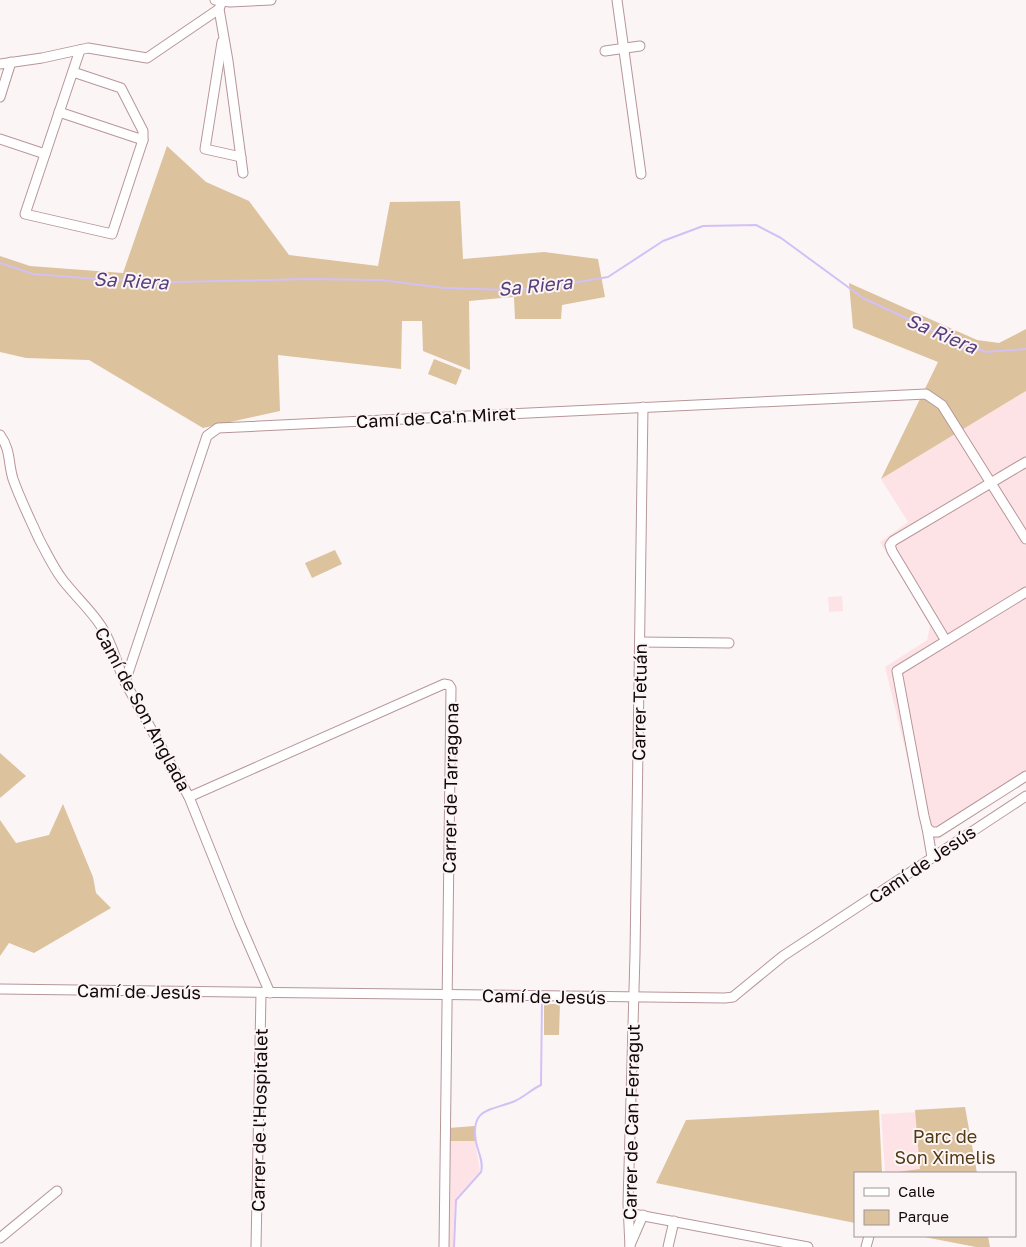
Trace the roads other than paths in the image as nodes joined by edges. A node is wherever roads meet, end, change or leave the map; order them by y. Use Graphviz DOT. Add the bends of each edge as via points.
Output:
graph roads {
  1 [pos="271,0"];
  2 [pos="617,0"];
  3 [pos="219,3"];
  4 [pos="223,34"];
  5 [pos="640,46"];
  6 [pos="623,48"];
  7 [pos="80,50"];
  8 [pos="604,51"];
  9 [pos="11,62"];
  10 [pos="0,64"];
  11 [pos="73,72"];
  12 [pos="0,97"];
  13 [pos="59,112"];
  14 [pos="0,139"];
  15 [pos="143,140"];
  16 [pos="45,154"];
  17 [pos="241,157"];
  18 [pos="243,173"];
  19 [pos="641,174"];
  20 [pos="644,407"];
  21 [pos="0,435"];
  22 [pos="1026,462"];
  23 [pos="991,483"];
  24 [pos="1026,539"];
  25 [pos="1026,592"];
  26 [pos="946,641"];
  27 [pos="640,642"];
  28 [pos="729,643"];
  29 [pos="125,682"];
  30 [pos="1026,776"];
  31 [pos="1026,796"];
  32 [pos="189,797"];
  33 [pos="930,830"];
  34 [pos="932,857"];
  35 [pos="0,989"];
  36 [pos="266,993"];
  37 [pos="448,995"];
  38 [pos="634,997"];
  39 [pos="57,1191"];
  40 [pos="628,1213"];
  41 [pos="643,1215"];
  42 [pos="674,1221"];
  43 [pos="0,1238"];
  44 [pos="801,1246"];
  45 [pos="256,1247"];
  46 [pos="444,1247"];
  47 [pos="629,1247"];
  48 [pos="668,1247"];
  1 -- 3 [label="street"];
  2 -- 6 [label="street"];
  3 -- 4 [label="street"];
  3 -- 7 [label="street" via="147,58 88,48"];
  4 -- 17 [label="street"];
  4 -- 17 [label="street" via="205,149"];
  5 -- 6 [label="street"];
  6 -- 8 [label="street"];
  6 -- 19 [label="street"];
  7 -- 9 [label="street"];
  7 -- 11 [label="street"];
  9 -- 10 [label="street"];
  9 -- 12 [label="street"];
  11 -- 13 [label="street"];
  11 -- 15 [label="street" via="121,88 143,131"];
  13 -- 15 [label="street"];
  13 -- 16 [label="street"];
  14 -- 16 [label="street"];
  15 -- 16 [label="street" via="112,234 25,214"];
  17 -- 18 [label="street"];
  20 -- 23 [label="street, Camí de Ca'n Miret" via="926,394 942,405"];
  20 -- 27 [label="street, Carrer Tetuán"];
  20 -- 29 [label="street, Camí de Ca'n Miret" via="218,428 207,436"];
  21 -- 29 [label="street, Camí de Son Anglada" via="10,455 12,476 39,539 61,578 111,642"];
  22 -- 23 [label="street"];
  23 -- 24 [label="street"];
  23 -- 26 [label="street" via="893,540 890,545"];
  25 -- 26 [label="street"];
  26 -- 33 [label="street" via="897,671"];
  27 -- 28 [label="street"];
  27 -- 38 [label="street, Carrer Tetuán"];
  29 -- 32 [label="street, Camí de Son Anglada"];
  30 -- 33 [label="street, Camí de Jesús" via="938,832"];
  31 -- 34 [label="street, Camí de Jesús"];
  32 -- 36 [label="street, Camí de Son Anglada"];
  32 -- 37 [label="street, Carrer de Tarragona" via="444,684 449,685"];
  33 -- 34 [label="street"];
  34 -- 38 [label="street, Camí de Jesús" via="783,956 732,997"];
  35 -- 36 [label="street, Camí de Jesús"];
  36 -- 37 [label="street, Camí de Jesús"];
  36 -- 45 [label="street, Carrer de l'Hospitalet"];
  37 -- 38 [label="street, Camí de Jesús"];
  37 -- 46 [label="street"];
  38 -- 40 [label="street, Carrer de Can Ferragut"];
  39 -- 43 [label="street"];
  40 -- 41 [label="street"];
  40 -- 47 [label="street, Carrer de Can Ferragut"];
  41 -- 42 [label="street"];
  41 -- 47 [label="street, Carrer de Can Ferragut"];
  42 -- 44 [label="street"];
  42 -- 48 [label="street"];
}
